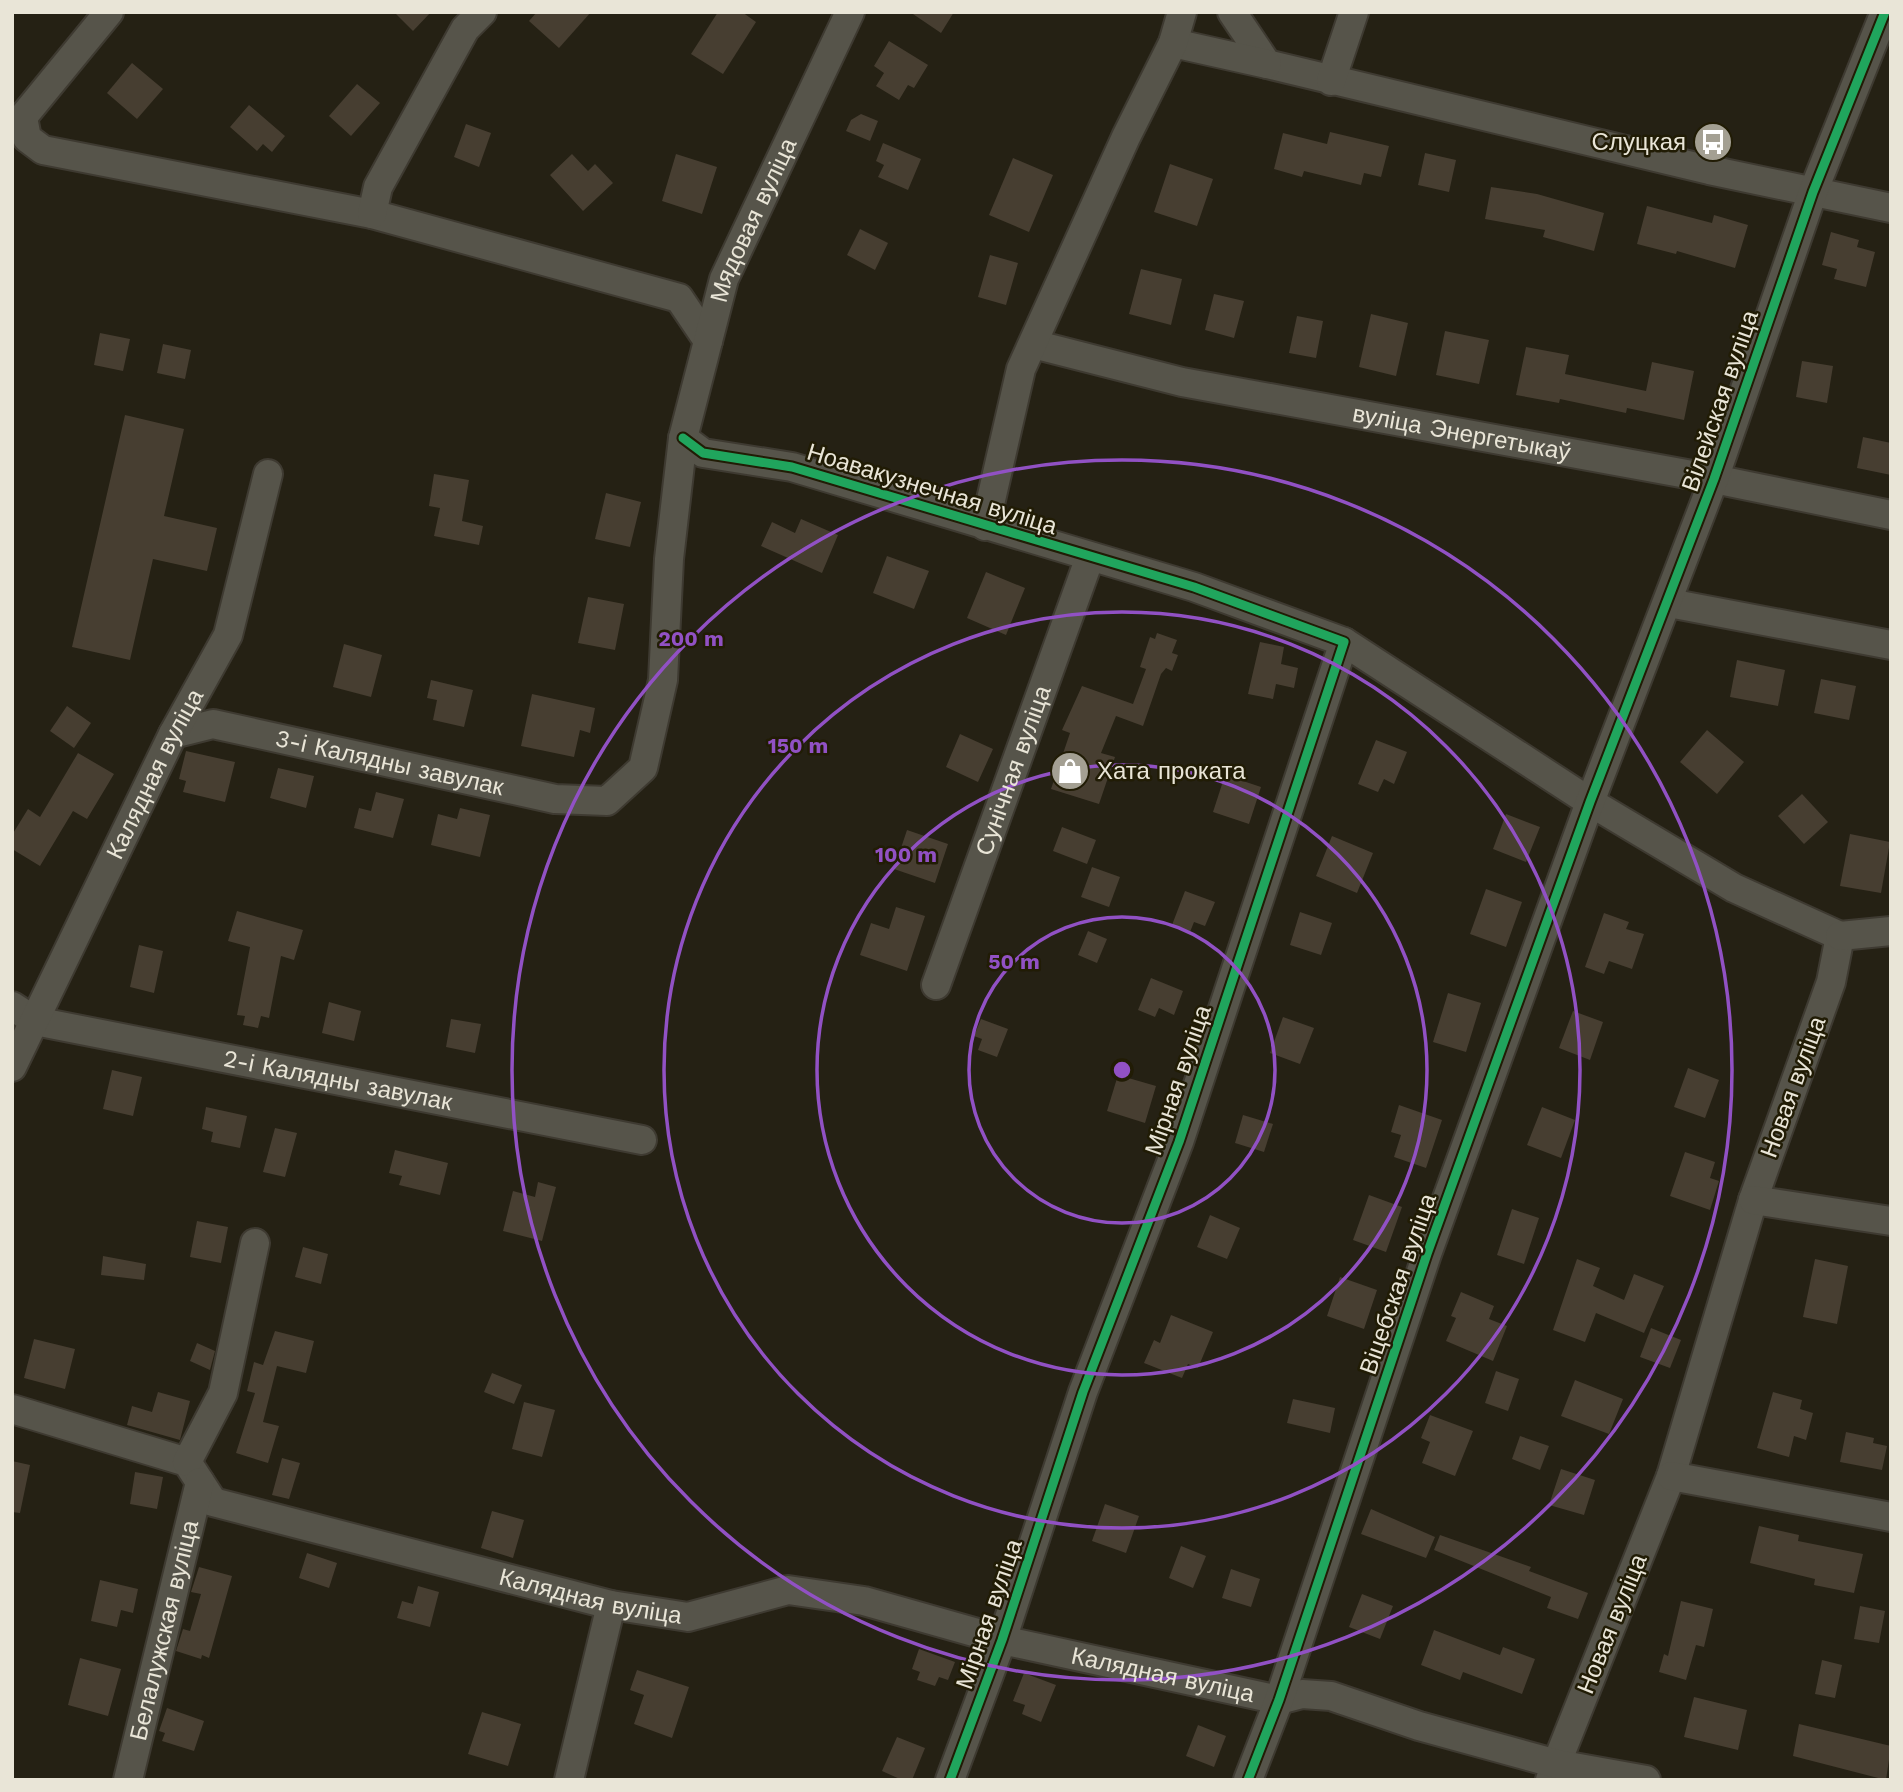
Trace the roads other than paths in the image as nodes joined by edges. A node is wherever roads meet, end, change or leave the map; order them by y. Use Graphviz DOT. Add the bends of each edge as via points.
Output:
graph roads {
  1 [pos="109,12"];
  2 [pos="482,12"];
  3 [pos="850,12"];
  4 [pos="1182,12"];
  5 [pos="1233,12"];
  6 [pos="1354,12"];
  7 [pos="1885,12"];
  8 [pos="1173,43"];
  9 [pos="1267,64"];
  10 [pos="1331,81"];
  11 [pos="1814,192"];
  12 [pos="1891,208"];
  13 [pos="372,214"];
  14 [pos="724,279"];
  15 [pos="679,298"];
  16 [pos="708,341"];
  17 [pos="1032,344"];
  18 [pos="683,438"];
  19 [pos="268,474"];
  20 [pos="1714,479"];
  21 [pos="1891,515"];
  22 [pos="985,526"];
  23 [pos="1090,557"];
  24 [pos="1669,603"];
  25 [pos="1344,642"];
  26 [pos="1891,645"];
  27 [pos="173,734"];
  28 [pos="607,801"];
  29 [pos="1590,802"];
  30 [pos="1891,931"];
  31 [pos="1840,936"];
  32 [pos="936,985"];
  33 [pos="24,1013"];
  34 [pos="12,1067"];
  35 [pos="642,1140"];
  36 [pos="1753,1200"];
  37 [pos="1891,1221"];
  38 [pos="255,1243"];
  39 [pos="12,1409"];
  40 [pos="194,1472"];
  41 [pos="1671,1476"];
  42 [pos="1891,1517"];
  43 [pos="611,1605"];
  44 [pos="1002,1640"];
  45 [pos="1279,1700"];
  46 [pos="1554,1772"];
  47 [pos="128,1780"];
  48 [pos="569,1780"];
  49 [pos="950,1780"];
  50 [pos="1248,1780"];
  51 [pos="1646,1780"];
  1 -- 13 [label="street" via="31,104 23,117 27,138 43,150"];
  2 -- 13 [label="street" via="465,29 378,187"];
  3 -- 14 [label="street, Мядовая вуліца"];
  4 -- 8 [label="street"];
  5 -- 9 [label="street"];
  6 -- 10 [label="street"];
  7 -- 11 [label="street, Вілейская вуліца"];
  8 -- 9 [label="street"];
  8 -- 17 [label="street"];
  9 -- 10 [label="street"];
  10 -- 11 [label="street"];
  11 -- 12 [label="street"];
  11 -- 20 [label="street, Вілейская вуліца"];
  13 -- 15 [label="street"];
  14 -- 15 [label="street"];
  14 -- 16 [label="street, Мядовая вуліца"];
  15 -- 16 [label="street"];
  16 -- 18 [label="street, Мядовая вуліца"];
  17 -- 20 [label="street, вуліца Энергетыкаў" via="1182,382"];
  17 -- 22 [label="street" via="1021,369"];
  18 -- 22 [label="street, Ноавакузнечная вуліца" via="703,453 792,467"];
  18 -- 28 [label="street, Мядовая вуліца" via="669,559 663,680 643,768"];
  19 -- 27 [label="street, Калядная вуліца" via="228,635"];
  20 -- 21 [label="street, вуліца Энергетыкаў"];
  20 -- 24 [label="street, Вілейская вуліца"];
  22 -- 23 [label="street, Ноавакузнечная вуліца"];
  23 -- 25 [label="street" via="1194,587"];
  23 -- 32 [label="street, Сунічная вуліца"];
  24 -- 26 [label="street"];
  24 -- 29 [label="street, Вілейская вуліца"];
  25 -- 29 [label="street"];
  25 -- 44 [label="street, Мірная вуліца" via="1179,1142 1083,1392"];
  27 -- 28 [label="street, 3-і Калядны завулак" via="213,724 555,799"];
  27 -- 33 [label="street, Калядная вуліца"];
  29 -- 31 [label="street" via="1734,888"];
  29 -- 45 [label="street, Віцебская вуліца" via="1427,1254"];
  30 -- 31 [label="street"];
  31 -- 36 [label="street, Новая вуліца" via="1831,982"];
  33 -- 34 [label="street, Калядная вуліца"];
  33 -- 35 [label="street, 2-і Калядны завулак"];
  36 -- 37 [label="street"];
  36 -- 41 [label="street, Новая вуліца"];
  38 -- 40 [label="street, Белалужская вуліца" via="223,1393"];
  39 -- 40 [label="street, Калядная вуліца"];
  40 -- 43 [label="street, Калядная вуліца" via="213,1502"];
  40 -- 47 [label="street, Белалужская вуліца"];
  41 -- 42 [label="street"];
  41 -- 46 [label="street, Новая вуліца"];
  43 -- 44 [label="street, Калядная вуліца" via="688,1618 788,1590 864,1601"];
  43 -- 48 [label="street"];
  44 -- 45 [label="street, Калядная вуліца"];
  44 -- 49 [label="street, Мірная вуліца"];
  45 -- 46 [label="street, Калядная вуліца" via="1302,1694 1331,1696"];
  45 -- 50 [label="street, Віцебская вуліца"];
  46 -- 51 [label="street, Калядная вуліца"];
}
